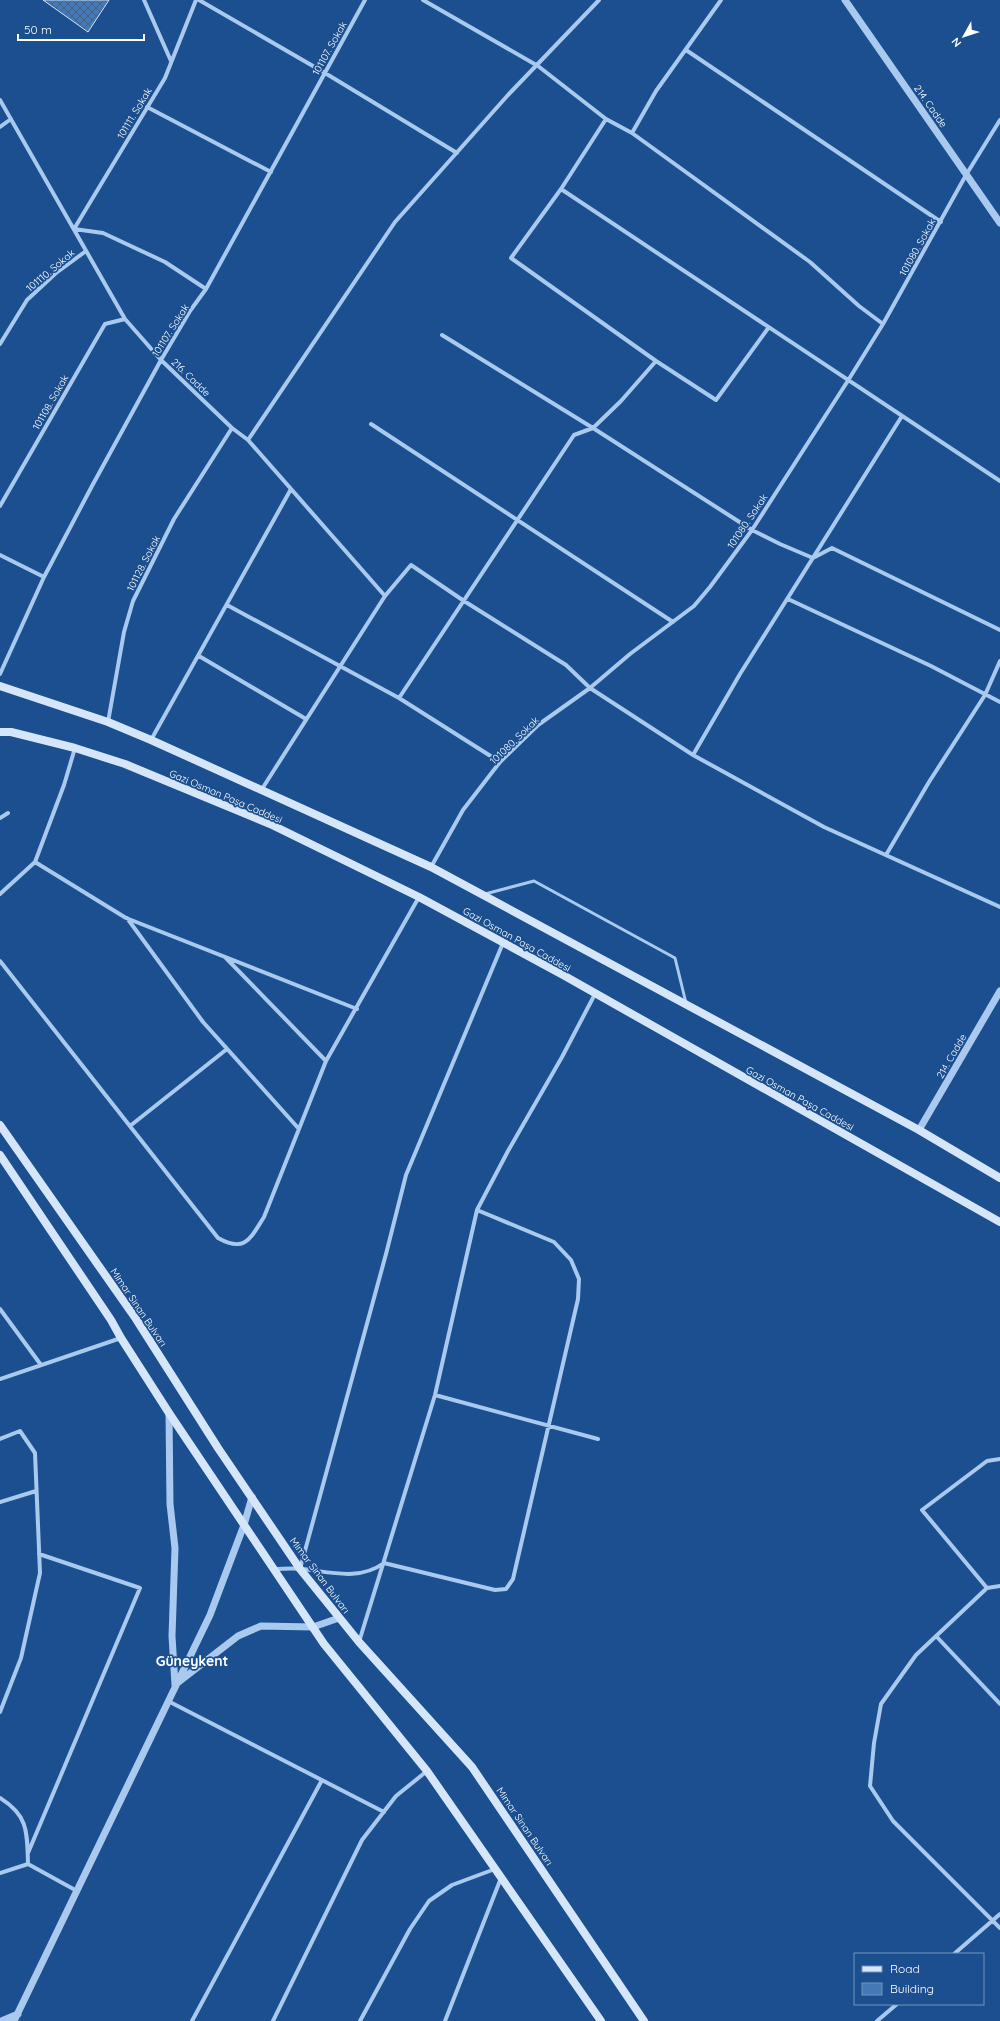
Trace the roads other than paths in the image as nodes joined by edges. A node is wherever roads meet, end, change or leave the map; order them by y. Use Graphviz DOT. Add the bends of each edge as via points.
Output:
graph roads {
  1 [pos="144,0"];
  2 [pos="198,0"];
  3 [pos="365,0"];
  4 [pos="423,0"];
  5 [pos="599,0"];
  6 [pos="721,0"];
  7 [pos="845,0"];
  8 [pos="686,50"];
  9 [pos="171,61"];
  10 [pos="538,66"];
  11 [pos="325,73"];
  12 [pos="0,100"];
  13 [pos="147,107"];
  14 [pos="11,119"];
  15 [pos="606,119"];
  16 [pos="1000,120"];
  17 [pos="0,127"];
  18 [pos="632,133"];
  19 [pos="457,153"];
  20 [pos="271,172"];
  21 [pos="966,175"];
  22 [pos="561,189"];
  23 [pos="940,222"];
  24 [pos="1000,223"];
  25 [pos="74,229"];
  26 [pos="86,251"];
  27 [pos="206,289"];
  28 [pos="125,319"];
  29 [pos="883,324"];
  30 [pos="769,327"];
  31 [pos="442,335"];
  32 [pos="0,344"];
  33 [pos="161,360"];
  34 [pos="656,361"];
  35 [pos="849,379"];
  36 [pos="902,416"];
  37 [pos="371,424"];
  38 [pos="232,428"];
  39 [pos="594,428"];
  40 [pos="248,440"];
  41 [pos="1000,481"];
  42 [pos="292,489"];
  43 [pos="0,506"];
  44 [pos="518,519"];
  45 [pos="752,530"];
  46 [pos="0,555"];
  47 [pos="813,558"];
  48 [pos="44,577"];
  49 [pos="385,596"];
  50 [pos="788,599"];
  51 [pos="464,601"];
  52 [pos="227,605"];
  53 [pos="674,622"];
  54 [pos="1000,630"];
  55 [pos="199,656"];
  56 [pos="1000,661"];
  57 [pos="340,666"];
  58 [pos="0,674"];
  59 [pos="0,686"];
  60 [pos="590,688"];
  61 [pos="985,694"];
  62 [pos="399,698"];
  63 [pos="1000,702"];
  64 [pos="306,719"];
  65 [pos="108,722"];
  66 [pos="0,732"];
  67 [pos="151,740"];
  68 [pos="75,748"];
  69 [pos="693,755"];
  70 [pos="500,762"];
  71 [pos="262,790"];
  72 [pos="8,813"];
  73 [pos="0,818"];
  74 [pos="886,855"];
  75 [pos="35,862"];
  76 [pos="430,867"];
  77 [pos="0,894"];
  78 [pos="483,895"];
  79 [pos="419,897"];
  80 [pos="1000,907"];
  81 [pos="126,918"];
  82 [pos="503,943"];
  83 [pos="224,955"];
  84 [pos="0,961"];
  85 [pos="1000,991"];
  86 [pos="595,994"];
  87 [pos="687,1005"];
  88 [pos="357,1009"];
  89 [pos="227,1049"];
  90 [pos="326,1061"];
  91 [pos="0,1125"];
  92 [pos="130,1126"];
  93 [pos="299,1129"];
  94 [pos="919,1130"];
  95 [pos="0,1155"];
  96 [pos="1000,1178"];
  97 [pos="477,1210"];
  98 [pos="1000,1222"];
  99 [pos="0,1310"];
  100 [pos="121,1338"];
  101 [pos="41,1365"];
  102 [pos="0,1379"];
  103 [pos="435,1395"];
  104 [pos="168,1413"];
  105 [pos="549,1425"];
  106 [pos="0,1439"];
  107 [pos="598,1439"];
  108 [pos="1000,1459"];
  109 [pos="36,1491"];
  110 [pos="252,1497"];
  111 [pos="0,1502"];
  112 [pos="244,1525"];
  113 [pos="39,1554"];
  114 [pos="384,1563"];
  115 [pos="300,1569"];
  116 [pos="274,1570"];
  117 [pos="1000,1586"];
  118 [pos="987,1588"];
  119 [pos="339,1618"];
  120 [pos="313,1627"];
  121 [pos="936,1636"];
  122 [pos="359,1642"];
  123 [pos="175,1685"];
  124 [pos="167,1701"];
  125 [pos="1000,1704"];
  126 [pos="0,1712"];
  127 [pos="427,1771"];
  128 [pos="322,1780"];
  129 [pos="0,1798"];
  130 [pos="384,1812"];
  131 [pos="28,1853"];
  132 [pos="28,1864"];
  133 [pos="495,1869"];
  134 [pos="0,1873"];
  135 [pos="501,1878"];
  136 [pos="77,1891"];
  137 [pos="1000,1914"];
  138 [pos="993,1920"];
  139 [pos="1000,1928"];
  140 [pos="955,1953"];
  141 [pos="896,2005"];
  142 [pos="18,2014"];
  143 [pos="1,2021"];
  144 [pos="14,2021"];
  145 [pos="192,2021"];
  146 [pos="273,2021"];
  147 [pos="360,2021"];
  148 [pos="445,2021"];
  149 [pos="601,2021"];
  150 [pos="644,2021"];
  151 [pos="877,2021"];
  1 -- 9 [label="street"];
  2 -- 9 [label="street, 101111. Sokak"];
  2 -- 11 [label="street"];
  3 -- 11 [label="street, 101107. Sokak"];
  4 -- 10 [label="street"];
  5 -- 10 [label="street"];
  6 -- 8 [label="street"];
  7 -- 21 [label="street, 214. Cadde"];
  8 -- 18 [label="street" via="656,91"];
  8 -- 23 [label="street"];
  9 -- 13 [label="street, 101111. Sokak" via="165,78"];
  10 -- 15 [label="street"];
  10 -- 19 [label="street" via="508,95"];
  11 -- 19 [label="street"];
  11 -- 20 [label="street, 101107. Sokak"];
  12 -- 14 [label="street, 216. Cadde"];
  13 -- 20 [label="street"];
  13 -- 25 [label="street, 101111. Sokak"];
  14 -- 17 [label="street"];
  14 -- 25 [label="street, 216. Cadde"];
  15 -- 18 [label="street"];
  15 -- 22 [label="street"];
  16 -- 21 [label="street, 101080. Sokak"];
  18 -- 29 [label="street" via="810,262 858,306"];
  19 -- 40 [label="street" via="396,222"];
  20 -- 27 [label="street, 101107. Sokak"];
  21 -- 23 [label="street, 101080. Sokak"];
  21 -- 24 [label="street, 214. Cadde"];
  22 -- 30 [label="street"];
  22 -- 34 [label="street" via="511,258"];
  23 -- 29 [label="street, 101080. Sokak"];
  25 -- 26 [label="street, 216. Cadde"];
  25 -- 27 [label="street" via="103,233 165,262"];
  26 -- 28 [label="street, 216. Cadde"];
  26 -- 32 [label="street, 101110. Sokak" via="56,273 27,300"];
  27 -- 33 [label="street, 101107. Sokak"];
  28 -- 33 [label="street, 216. Cadde"];
  28 -- 43 [label="street, 101108. Sokak" via="105,324"];
  29 -- 35 [label="street, 101080. Sokak"];
  30 -- 34 [label="street" via="716,400"];
  30 -- 35 [label="street"];
  31 -- 39 [label="street"];
  33 -- 38 [label="street, 216. Cadde"];
  33 -- 48 [label="street, 101107. Sokak"];
  34 -- 39 [label="street"];
  35 -- 36 [label="street"];
  35 -- 45 [label="street, 101080. Sokak"];
  36 -- 41 [label="street"];
  36 -- 47 [label="street"];
  37 -- 44 [label="street"];
  38 -- 40 [label="street, 216. Cadde"];
  38 -- 65 [label="street, 101128. Sokak" via="174,519 133,601 124,632"];
  39 -- 44 [label="street" via="574,434"];
  39 -- 45 [label="street"];
  40 -- 42 [label="street, 216. Cadde"];
  42 -- 49 [label="street, 216. Cadde"];
  42 -- 52 [label="street"];
  44 -- 51 [label="street"];
  44 -- 53 [label="street"];
  45 -- 47 [label="street"];
  45 -- 53 [label="street, 101080. Sokak" via="694,606"];
  46 -- 48 [label="street"];
  47 -- 50 [label="street"];
  47 -- 54 [label="street" via="832,548"];
  48 -- 58 [label="street, 101107. Sokak"];
  49 -- 51 [label="street" via="411,565"];
  49 -- 57 [label="street"];
  50 -- 61 [label="street"];
  50 -- 69 [label="street"];
  51 -- 60 [label="street" via="566,666"];
  51 -- 62 [label="street"];
  52 -- 55 [label="street"];
  52 -- 57 [label="street"];
  53 -- 60 [label="street, 101080. Sokak" via="630,654"];
  55 -- 64 [label="street"];
  55 -- 67 [label="street"];
  56 -- 61 [label="street"];
  57 -- 62 [label="street"];
  57 -- 64 [label="street"];
  59 -- 65 [label="main road, Gazi Osman Paşa Caddesi"];
  60 -- 69 [label="street"];
  60 -- 70 [label="street, 101080. Sokak" via="538,725"];
  61 -- 63 [label="street"];
  61 -- 74 [label="street"];
  62 -- 70 [label="street"];
  64 -- 71 [label="street"];
  65 -- 67 [label="main road, Gazi Osman Paşa Caddesi"];
  66 -- 68 [label="main road, Gazi Osman Paşa Caddesi" via="11,732"];
  67 -- 71 [label="main road, Gazi Osman Paşa Caddesi"];
  68 -- 75 [label="street" via="64,786"];
  68 -- 79 [label="main road, Gazi Osman Paşa Caddesi" via="125,764 270,824"];
  69 -- 74 [label="street" via="824,827"];
  70 -- 76 [label="street, 101080. Sokak" via="463,810"];
  71 -- 76 [label="main road, Gazi Osman Paşa Caddesi"];
  72 -- 73 [label="street"];
  74 -- 80 [label="street"];
  75 -- 77 [label="street"];
  75 -- 81 [label="street"];
  76 -- 78 [label="main road, Gazi Osman Paşa Caddesi"];
  78 -- 87 [label="main road, Gazi Osman Paşa Caddesi"];
  78 -- 87 [label="lane" via="534,881 675,958"];
  79 -- 82 [label="main road, Gazi Osman Paşa Caddesi"];
  79 -- 88 [label="street"];
  81 -- 83 [label="street"];
  81 -- 89 [label="street" via="203,1022"];
  82 -- 86 [label="main road, Gazi Osman Paşa Caddesi"];
  82 -- 115 [label="street" via="406,1174"];
  83 -- 88 [label="street"];
  83 -- 90 [label="street"];
  84 -- 92 [label="street"];
  85 -- 94 [label="street, 214. Cadde"];
  86 -- 97 [label="street"];
  86 -- 98 [label="main road, Gazi Osman Paşa Caddesi"];
  87 -- 94 [label="main road, Gazi Osman Paşa Caddesi"];
  88 -- 90 [label="street"];
  89 -- 92 [label="street"];
  89 -- 93 [label="street"];
  90 -- 93 [label="street"];
  91 -- 110 [label="main road, Mimar Sinan Bulvarı" via="136,1319"];
  92 -- 93 [label="street" via="218,1238 230,1244 241,1244 252,1236 264,1217"];
  94 -- 96 [label="main road, Gazi Osman Paşa Caddesi"];
  95 -- 100 [label="main road"];
  97 -- 103 [label="street"];
  97 -- 105 [label="street" via="554,1242 571,1260 579,1279 578,1299"];
  99 -- 101 [label="street"];
  100 -- 101 [label="street"];
  100 -- 104 [label="main road"];
  101 -- 102 [label="street"];
  103 -- 105 [label="street"];
  103 -- 114 [label="street"];
  104 -- 112 [label="main road"];
  104 -- 123 [label="street" via="170,1504 175,1548 172,1636"];
  105 -- 107 [label="street"];
  105 -- 114 [label="street" via="513,1579 506,1589 495,1590"];
  106 -- 109 [label="street" via="20,1431 26,1438 35,1453"];
  108 -- 118 [label="street" via="987,1461 922,1510"];
  109 -- 111 [label="street"];
  109 -- 113 [label="street"];
  110 -- 112 [label="street"];
  110 -- 115 [label="main road, Mimar Sinan Bulvarı"];
  112 -- 116 [label="main road"];
  112 -- 123 [label="street" via="210,1615"];
  113 -- 126 [label="street" via="40,1573 21,1658"];
  113 -- 131 [label="street" via="140,1588"];
  114 -- 115 [label="street" via="373,1571 350,1575"];
  114 -- 122 [label="street"];
  115 -- 116 [label="street"];
  115 -- 119 [label="main road, Mimar Sinan Bulvarı"];
  116 -- 120 [label="main road"];
  117 -- 118 [label="street"];
  118 -- 121 [label="street"];
  119 -- 120 [label="street"];
  119 -- 122 [label="main road, Mimar Sinan Bulvarı"];
  120 -- 123 [label="street" via="261,1626 238,1636"];
  120 -- 127 [label="main road"];
  121 -- 125 [label="street"];
  121 -- 138 [label="street" via="916,1655 881,1704 870,1786 893,1821"];
  122 -- 150 [label="main road, Mimar Sinan Bulvarı" via="472,1767"];
  123 -- 124 [label="street"];
  124 -- 128 [label="street"];
  124 -- 136 [label="street"];
  127 -- 130 [label="street" via="396,1796"];
  127 -- 133 [label="main road"];
  128 -- 130 [label="street"];
  128 -- 145 [label="street"];
  129 -- 131 [label="street" via="12,1805 23,1819 27,1831"];
  130 -- 146 [label="street" via="362,1840"];
  131 -- 132 [label="street"];
  132 -- 134 [label="street"];
  132 -- 136 [label="street"];
  133 -- 135 [label="main road"];
  133 -- 147 [label="street" via="452,1885 429,1901 410,1929"];
  135 -- 148 [label="street"];
  135 -- 149 [label="main road"];
  136 -- 142 [label="street"];
  137 -- 138 [label="street"];
  138 -- 139 [label="street"];
  138 -- 140 [label="street"];
  141 -- 151 [label="street"];
  142 -- 143 [label="street"];
  142 -- 144 [label="street"];
}
